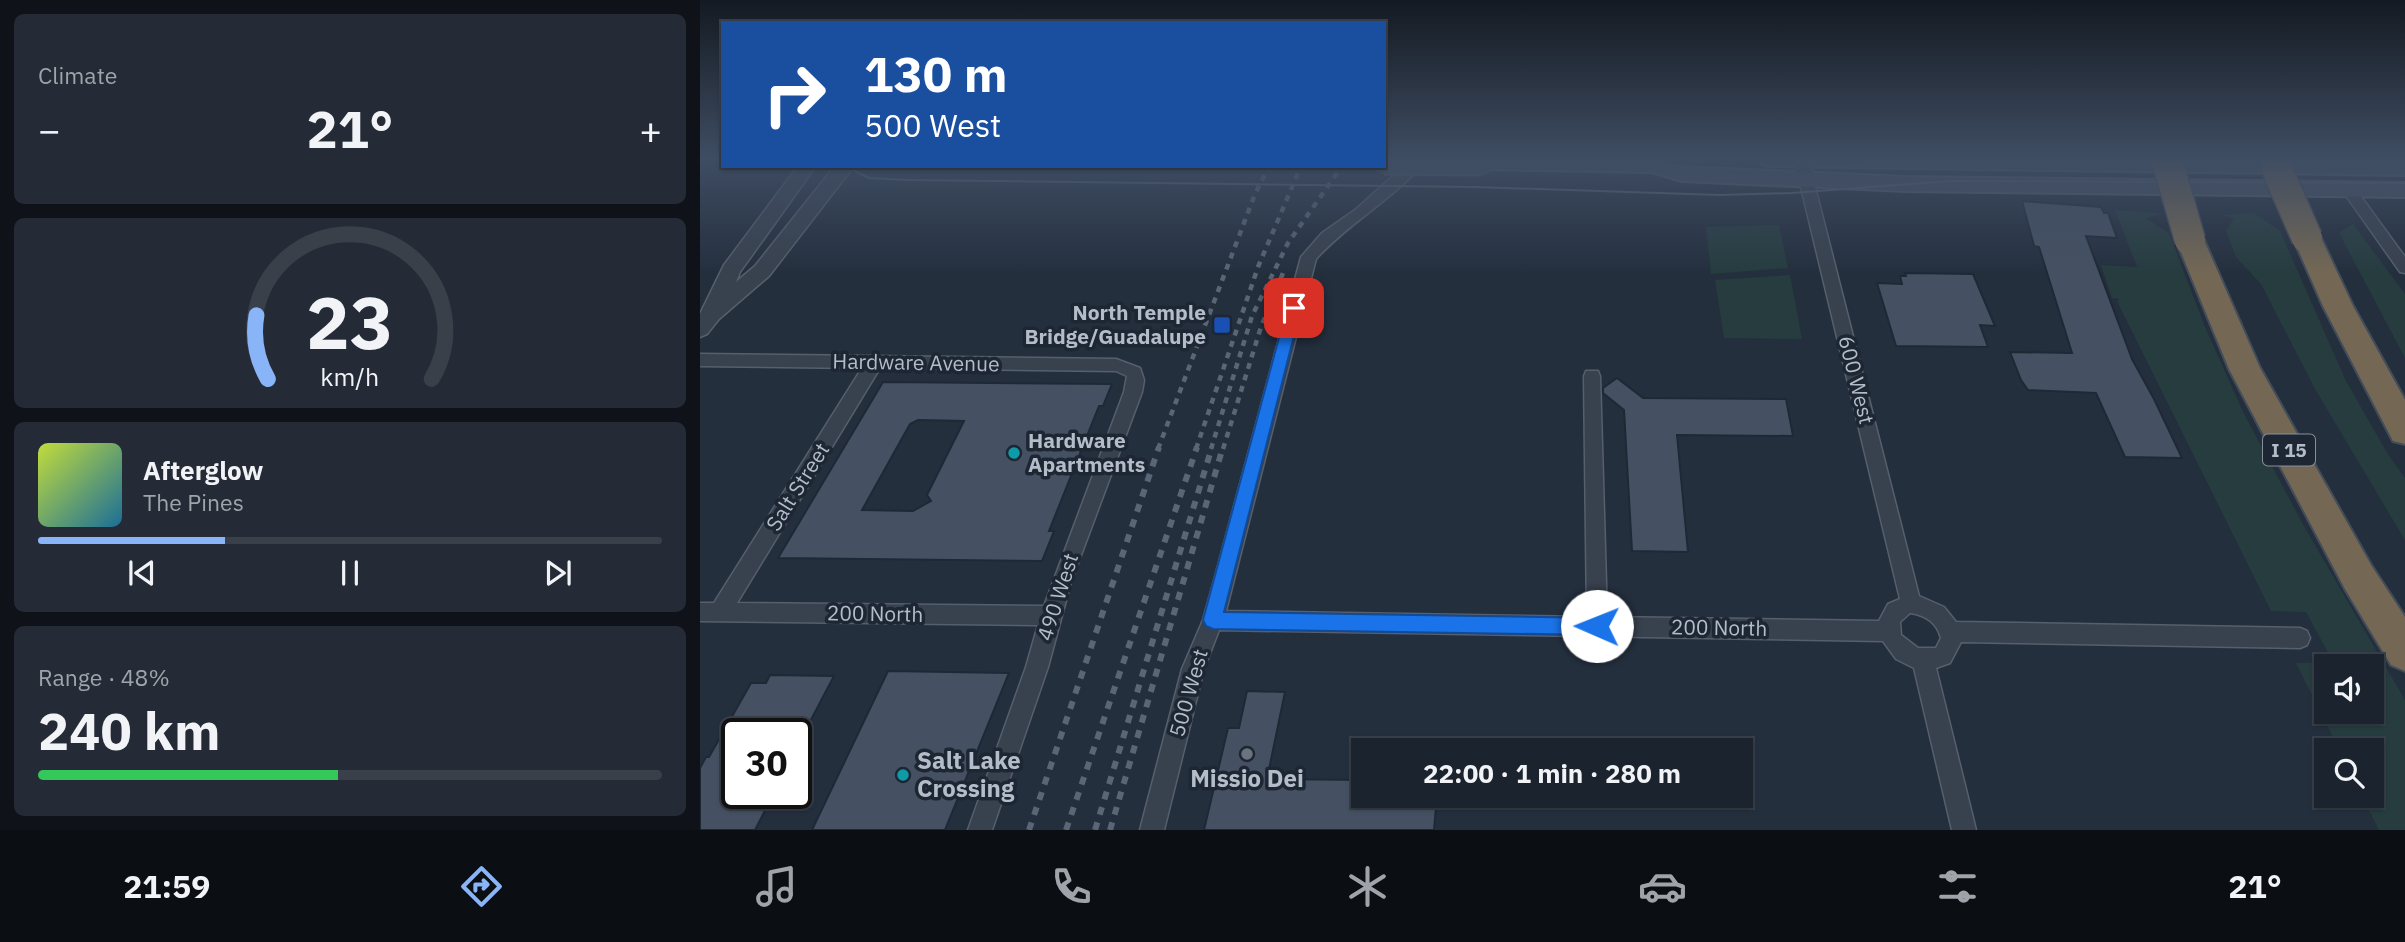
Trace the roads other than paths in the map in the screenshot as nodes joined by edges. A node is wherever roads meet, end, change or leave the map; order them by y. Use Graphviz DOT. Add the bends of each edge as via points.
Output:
graph roads {
  1 [pos="785,196"];
  2 [pos="821,196"];
  3 [pos="1380,196"];
  4 [pos="1810,196"];
  5 [pos="2177,196"];
  6 [pos="2288,196"];
  7 [pos="2353,196"];
  8 [pos="2405,268"];
  9 [pos="706,321"];
  10 [pos="700,360"];
  11 [pos="875,362"];
  12 [pos="1132,368"];
  13 [pos="1592,376"];
  14 [pos="2405,431"];
  15 [pos="1912,604"];
  16 [pos="710,612"];
  17 [pos="1050,616"];
  18 [pos="1213,620"];
  19 [pos="1597,626"];
  20 [pos="1889,631"];
  21 [pos="1951,632"];
  22 [pos="2300,638"];
  23 [pos="2405,652"];
  24 [pos="1923,660"];
  25 [pos="980,830"];
  26 [pos="1152,830"];
  27 [pos="1964,830"];
  1 -- 9 [label="street" via="731,270"];
  2 -- 9 [label="street" via="762,271"];
  3 -- 18 [label="street, 500 West" via="1309,257"];
  4 -- 15 [label="street, 600 West"];
  5 -- 23 [label="highway, I 15, bridge" via="2190,240 2245,369 2358,577"];
  6 -- 14 [label="highway, bridge" via="2338,306"];
  7 -- 8 [label="street"];
  10 -- 11 [label="street, Hardware Avenue"];
  11 -- 12 [label="street, Hardware Avenue"];
  11 -- 16 [label="street, Salt Street"];
  12 -- 17 [label="street, 490 West" via="1138,377"];
  13 -- 19 [label="street"];
  15 -- 20 [label="street" via="1895,610"];
  15 -- 21 [label="street" via="1934,611"];
  16 -- 17 [label="street, 200 North"];
  17 -- 25 [label="street, 490 West"];
  18 -- 19 [label="street, 200 North"];
  18 -- 26 [label="street, 500 West" via="1193,669"];
  19 -- 20 [label="street, 200 North"];
  20 -- 24 [label="street" via="1905,653"];
  21 -- 22 [label="street"];
  21 -- 24 [label="street" via="1951,645 1943,656"];
  24 -- 27 [label="street"];
}
